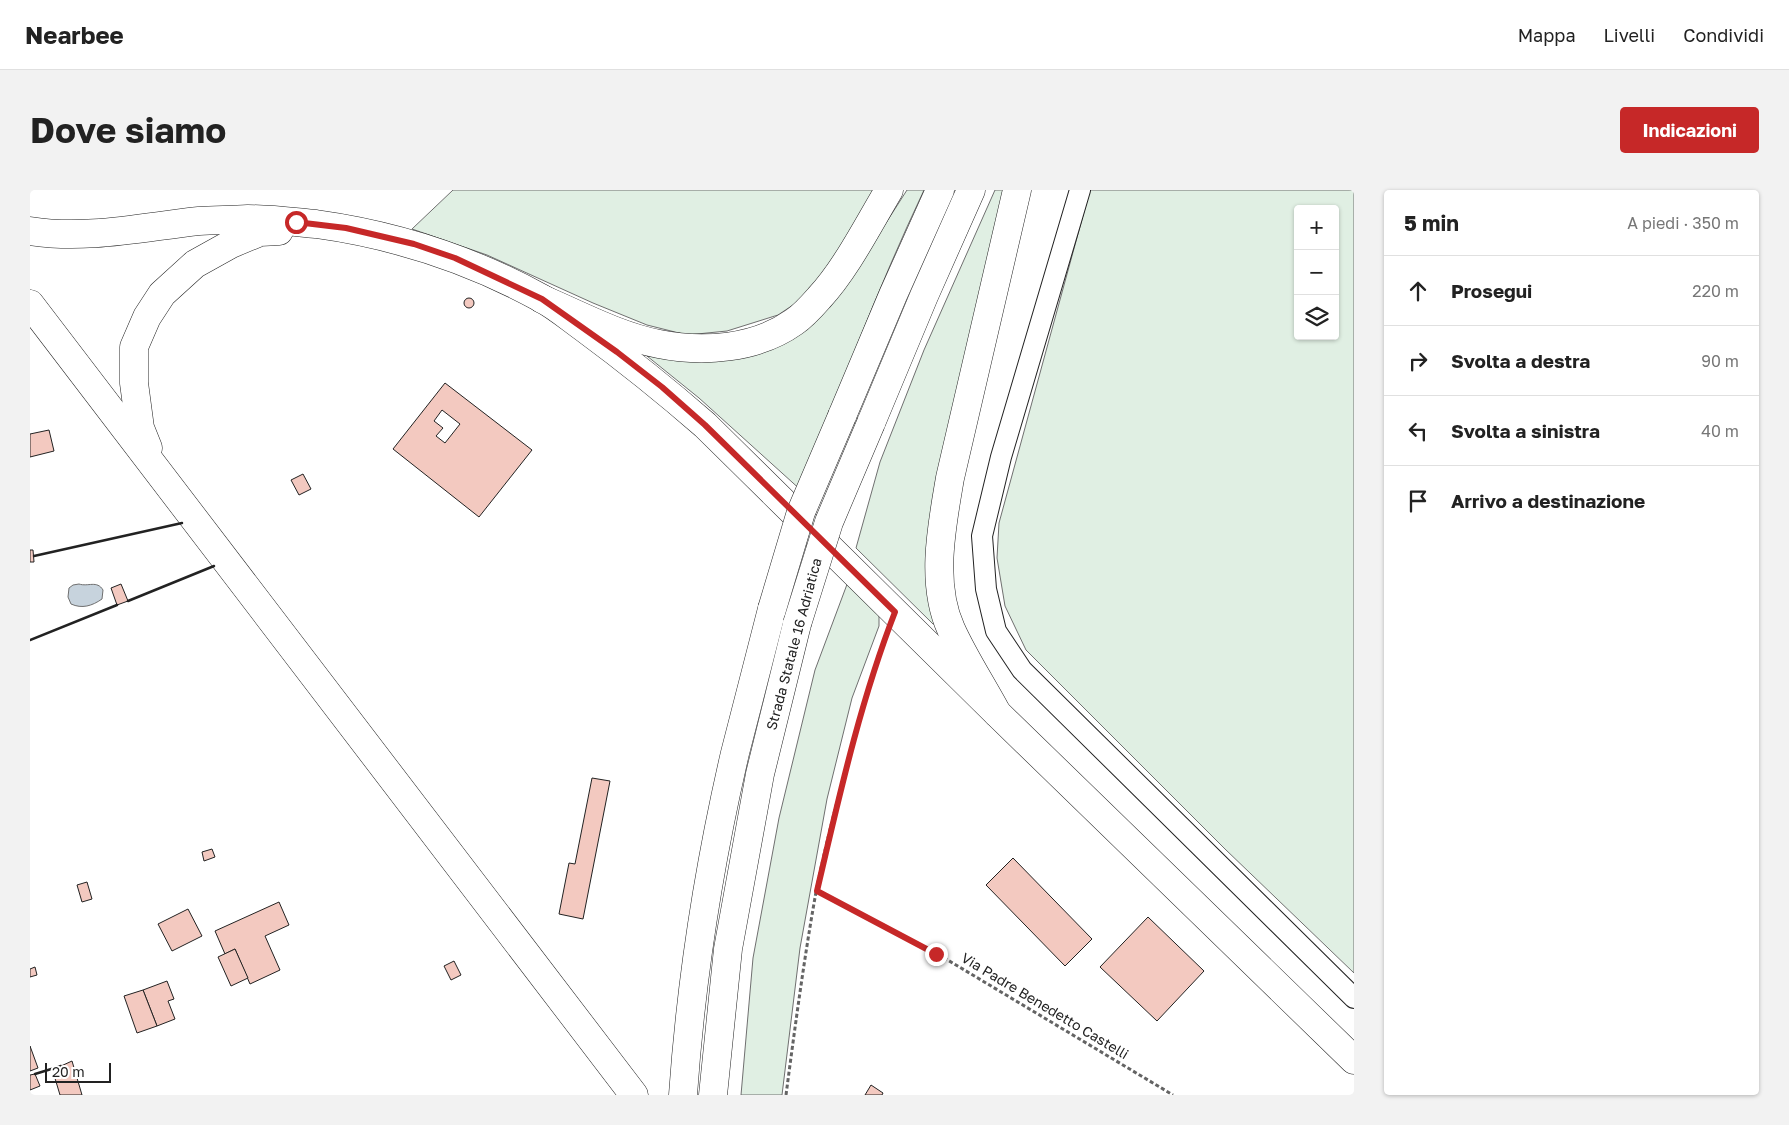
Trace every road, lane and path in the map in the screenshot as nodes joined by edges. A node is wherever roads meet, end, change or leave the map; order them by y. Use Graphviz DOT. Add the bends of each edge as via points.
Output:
graph roads {
  1 [pos="889,190"];
  2 [pos="940,190"];
  3 [pos="972,190"];
  4 [pos="1017,190"];
  5 [pos="1080,190"];
  6 [pos="346,228"];
  7 [pos="30,231"];
  8 [pos="542,299"];
  9 [pos="30,304"];
  10 [pos="156,469"];
  11 [pos="895,612"];
  12 [pos="997,713"];
  13 [pos="817,891"];
  14 [pos="1354,998"];
  15 [pos="1354,1060"];
  16 [pos="714,1085"];
  17 [pos="634,1095"];
  18 [pos="684,1095"];
  19 [pos="786,1095"];
  20 [pos="1173,1095"];
  1 -- 8 [label="main road" via="841,271 819,298 795,322 749,343 719,348 658,344 616,331"];
  2 -- 18 [label="main road, Strada Statale 16 Adriatica, bridge" via="801,512 772,609 735,754 707,895 687,1033"];
  3 -- 16 [label="main road, Strada Statale 16 Adriatica, bridge" via="829,522 797,624 760,774 728,949"];
  4 -- 12 [label="main road" via="950,478 942,522 940,568 942,599 950,628"];
  5 -- 14 [label="street" via="1001,457 982,536 986,590 996,631 1022,670"];
  6 -- 7 [label="main road" via="251,219 200,221 81,235"];
  6 -- 8 [label="main road" via="414,244 455,258"];
  6 -- 10 [label="main road" via="260,232 196,264 162,294 147,317 134,347 134,383 140,428"];
  8 -- 11 [label="main road" via="617,352 705,425"];
  9 -- 10 [label="main road"];
  10 -- 17 [label="main road"];
  11 -- 12 [label="main road"];
  11 -- 13 [label="path" via="845,767"];
  12 -- 15 [label="main road"];
  13 -- 19 [label="path"];
  13 -- 20 [label="path, Via Padre Benedetto Castelli" via="936,954"];
}
